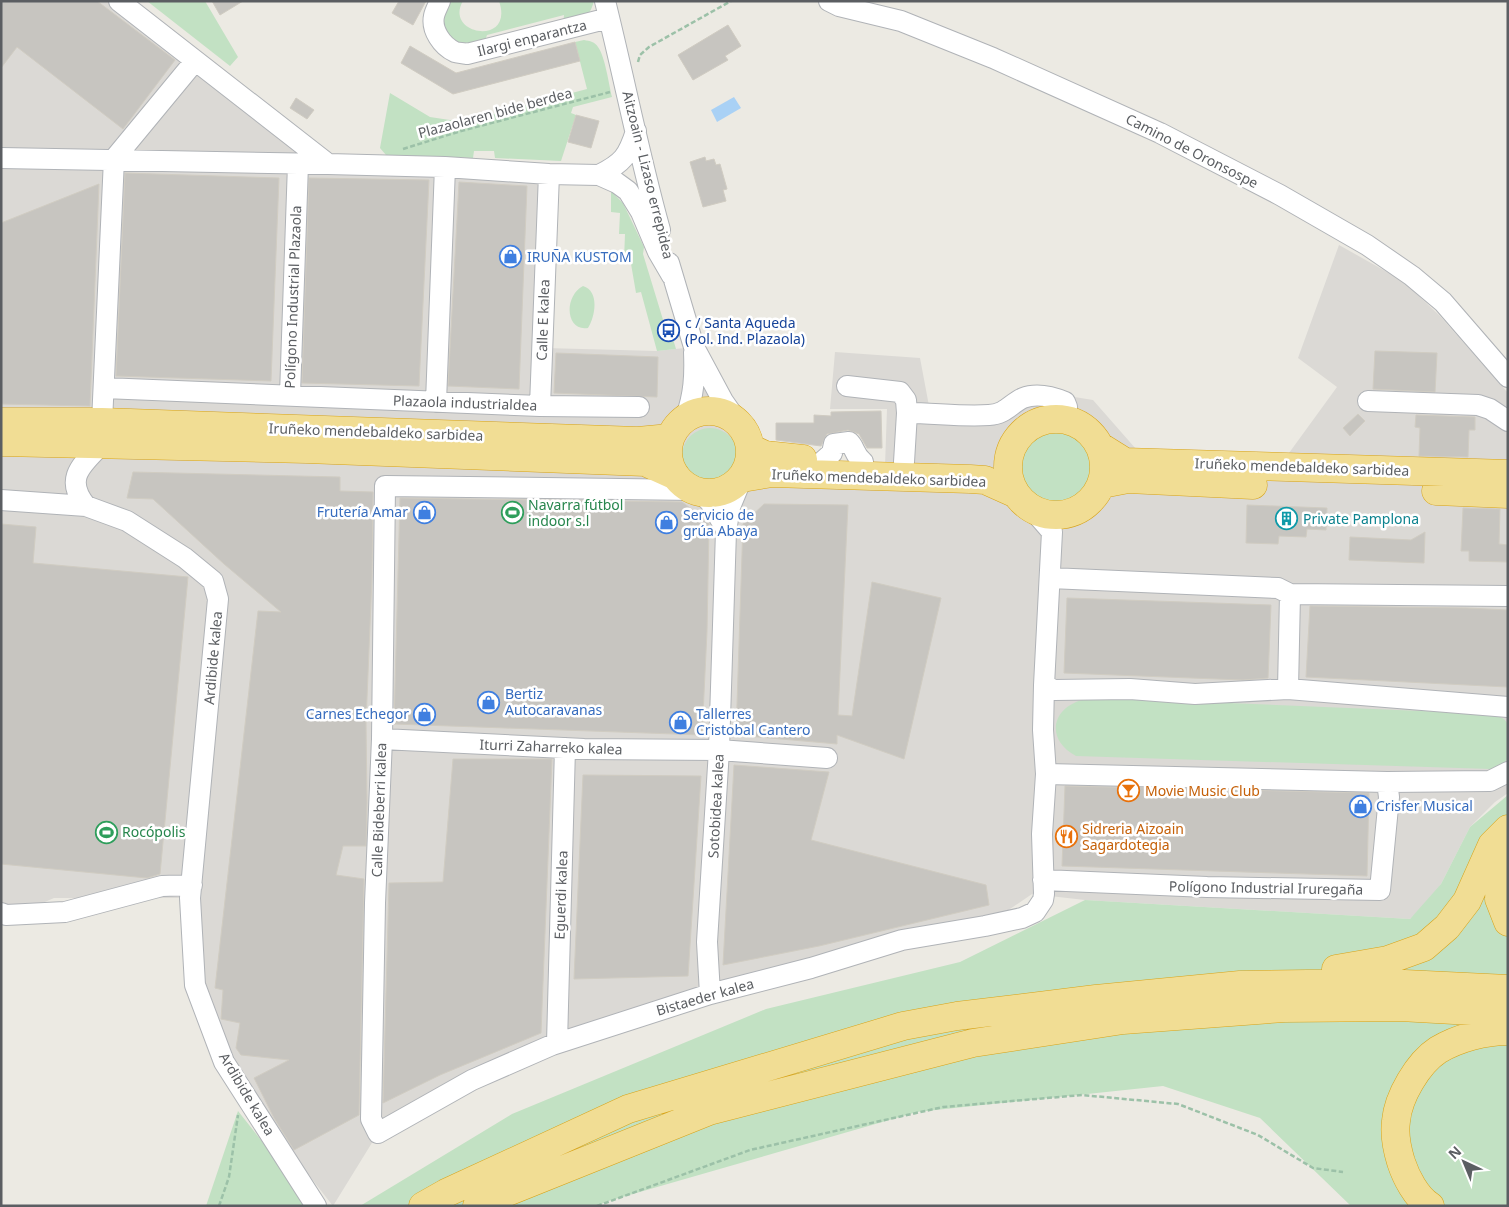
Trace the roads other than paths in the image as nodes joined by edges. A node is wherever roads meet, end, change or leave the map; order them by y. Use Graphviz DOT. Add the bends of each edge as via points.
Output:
graph roads {
  1 [pos="119,1"];
  2 [pos="440,1"];
  3 [pos="829,1"];
  4 [pos="612,7"];
  5 [pos="195,61"];
  6 [pos="636,131"];
  7 [pos="1,158"];
  8 [pos="114,159"];
  9 [pos="298,164"];
  10 [pos="328,164"];
  11 [pos="446,167"];
  12 [pos="549,174"];
  13 [pos="610,175"];
  14 [pos="645,176"];
  15 [pos="672,276"];
  16 [pos="694,347"];
  17 [pos="1508,377"];
  18 [pos="847,386"];
  19 [pos="104,388"];
  20 [pos="290,395"];
  21 [pos="1368,401"];
  22 [pos="436,402"];
  23 [pos="540,406"];
  24 [pos="639,407"];
  25 [pos="907,413"];
  26 [pos="1063,419"];
  27 [pos="737,421"];
  28 [pos="1508,421"];
  29 [pos="1,422"];
  30 [pos="678,428"];
  31 [pos="102,433"];
  32 [pos="1,442"];
  33 [pos="1101,447"];
  34 [pos="750,448"];
  35 [pos="1011,449"];
  36 [pos="904,462"];
  37 [pos="1508,474"];
  38 [pos="742,478"];
  39 [pos="1102,484"];
  40 [pos="690,486"];
  41 [pos="1508,494"];
  42 [pos="1,500"];
  43 [pos="1024,502"];
  44 [pos="86,506"];
  45 [pos="726,529"];
  46 [pos="1050,578"];
  47 [pos="1290,594"];
  48 [pos="1508,596"];
  49 [pos="1044,685"];
  50 [pos="1288,689"];
  51 [pos="1508,707"];
  52 [pos="382,739"];
  53 [pos="565,748"];
  54 [pos="719,750"];
  55 [pos="827,758"];
  56 [pos="1508,772"];
  57 [pos="1046,774"];
  58 [pos="1387,782"];
  59 [pos="1508,828"];
  60 [pos="1508,854"];
  61 [pos="192,885"];
  62 [pos="1043,890"];
  63 [pos="1,913"];
  64 [pos="1508,922"];
  65 [pos="1508,989"];
  66 [pos="710,994"];
  67 [pos="1508,1013"];
  68 [pos="957,1016"];
  69 [pos="1508,1031"];
  70 [pos="558,1043"];
  71 [pos="378,1133"];
  72 [pos="316,1206"];
  73 [pos="423,1206"];
  74 [pos="477,1206"];
  75 [pos="1430,1206"];
  1 -- 5 [label="street"];
  2 -- 4 [label="street, Ilargi enparantza" via="434,16 436,32 441,41 455,52 467,54"];
  3 -- 17 [label="street, Camino de Oronsospe" via="901,21 993,58 1160,133 1280,195 1367,245 1412,276 1443,302"];
  4 -- 6 [label="street, Aitzoain - Lizaso errepidea"];
  5 -- 8 [label="street"];
  5 -- 10 [label="street"];
  6 -- 13 [label="street" via="629,152"];
  6 -- 14 [label="street, Aitzoain - Lizaso errepidea"];
  7 -- 8 [label="street"];
  8 -- 9 [label="street"];
  8 -- 19 [label="street"];
  9 -- 10 [label="street"];
  9 -- 20 [label="street, Polígono Industrial Plazaola"];
  10 -- 11 [label="street"];
  11 -- 12 [label="street"];
  11 -- 22 [label="street"];
  12 -- 13 [label="street"];
  12 -- 23 [label="street, Calle E kalea"];
  13 -- 14 [label="street" via="628,184"];
  13 -- 15 [label="street" via="634,199"];
  14 -- 15 [label="street, Aitzoain - Lizaso errepidea"];
  15 -- 16 [label="street, Aitzoain - Lizaso errepidea"];
  16 -- 27 [label="street"];
  16 -- 30 [label="street" via="693,398"];
  18 -- 25 [label="street" via="900,392 906,400"];
  19 -- 20 [label="street, Polígono Industrial Plazaola"];
  19 -- 31 [label="street"];
  20 -- 22 [label="street, Plazaola industrialdea"];
  21 -- 28 [label="street" via="1478,405"];
  22 -- 23 [label="street, Plazaola industrialdea"];
  23 -- 24 [label="street, Plazaola industrialdea"];
  25 -- 26 [label="street" via="988,415 1002,413 1023,398 1032,396 1065,402"];
  25 -- 36 [label="street"];
  26 -- 33 [label="highway" via="1090,432"];
  26 -- 35 [label="highway" via="1032,425 1019,436"];
  27 -- 30 [label="highway, Iruñeko mendebaldeko sarbidea" via="719,411 702,411"];
  27 -- 34 [label="highway" via="746,432"];
  29 -- 31 [label="highway, Iruñeko mendebaldeko sarbidea"];
  30 -- 31 [label="highway, Iruñeko mendebaldeko sarbidea" via="638,441"];
  30 -- 40 [label="highway" via="668,448 668,458 671,467"];
  31 -- 32 [label="highway, Iruñeko mendebaldeko sarbidea"];
  31 -- 40 [label="highway, Iruñeko mendebaldeko sarbidea" via="306,449 645,462"];
  31 -- 44 [label="street" via="75,478 78,497"];
  33 -- 37 [label="highway, Iruñeko mendebaldeko sarbidea" via="1125,462"];
  33 -- 39 [label="highway" via="1105,465"];
  34 -- 36 [label="highway, Iruñeko mendebaldeko sarbidea" via="765,455 823,461"];
  34 -- 38 [label="highway"];
  35 -- 36 [label="highway, Iruñeko mendebaldeko sarbidea" via="981,463"];
  35 -- 43 [label="highway" via="1007,472 1010,483"];
  38 -- 40 [label="highway" via="725,490 714,492"];
  38 -- 43 [label="highway, Iruñeko mendebaldeko sarbidea" via="772,474 985,480"];
  38 -- 45 [label="street, Sotobidea kalea" via="730,507"];
  39 -- 41 [label="highway, Iruñeko mendebaldeko sarbidea" via="1128,479"];
  39 -- 43 [label="highway" via="1091,501 1074,513 1053,516"];
  40 -- 45 [label="street" via="710,502"];
  40 -- 52 [label="street, Calle Bideberri kalea" via="385,486"];
  42 -- 44 [label="street, Ardibide kalea"];
  43 -- 46 [label="street" via="1052,532"];
  44 -- 61 [label="street, Ardibide kalea" via="127,521 185,558 213,581 218,599"];
  45 -- 54 [label="street, Sotobidea kalea"];
  46 -- 47 [label="street" via="1278,588"];
  46 -- 49 [label="street"];
  47 -- 48 [label="street"];
  47 -- 50 [label="street"];
  49 -- 50 [label="street" via="1054,690 1130,689 1195,694"];
  49 -- 57 [label="street"];
  50 -- 51 [label="street"];
  52 -- 53 [label="street, Iturri Zaharreko kalea"];
  52 -- 71 [label="street, Calle Bideberri kalea" via="371,1119"];
  53 -- 54 [label="street, Iturri Zaharreko kalea"];
  53 -- 70 [label="street, Eguerdi kalea"];
  54 -- 55 [label="street, Iturri Zaharreko kalea"];
  54 -- 66 [label="street, Sotobidea kalea" via="707,942"];
  56 -- 58 [label="street" via="1490,781"];
  57 -- 58 [label="street"];
  57 -- 62 [label="street"];
  58 -- 62 [label="street, Polígono Industrial Iruregaña" via="1380,890 1207,887"];
  59 -- 68 [label="highway" via="1492,845 1467,901 1447,927 1424,947 1388,960 1310,972 1211,975 1056,991"];
  60 -- 64 [label="highway" via="1501,871 1499,899"];
  61 -- 63 [label="street" via="162,886 65,912"];
  61 -- 72 [label="street, Ardibide kalea" via="194,985 224,1062"];
  62 -- 66 [label="street, Bistaeder kalea" via="1035,912 1022,918 902,940"];
  65 -- 68 [label="highway" via="1384,983 1240,985"];
  66 -- 70 [label="street, Bistaeder kalea"];
  67 -- 74 [label="highway" via="1400,1007 1284,1008 1123,1020 973,1043 709,1111"];
  68 -- 73 [label="highway" via="903,1026 628,1109"];
  69 -- 75 [label="highway" via="1464,1038 1438,1050 1419,1068 1405,1092 1396,1120 1396,1147 1405,1176"];
  70 -- 71 [label="street, Bistaeder kalea" via="472,1080"];
}
